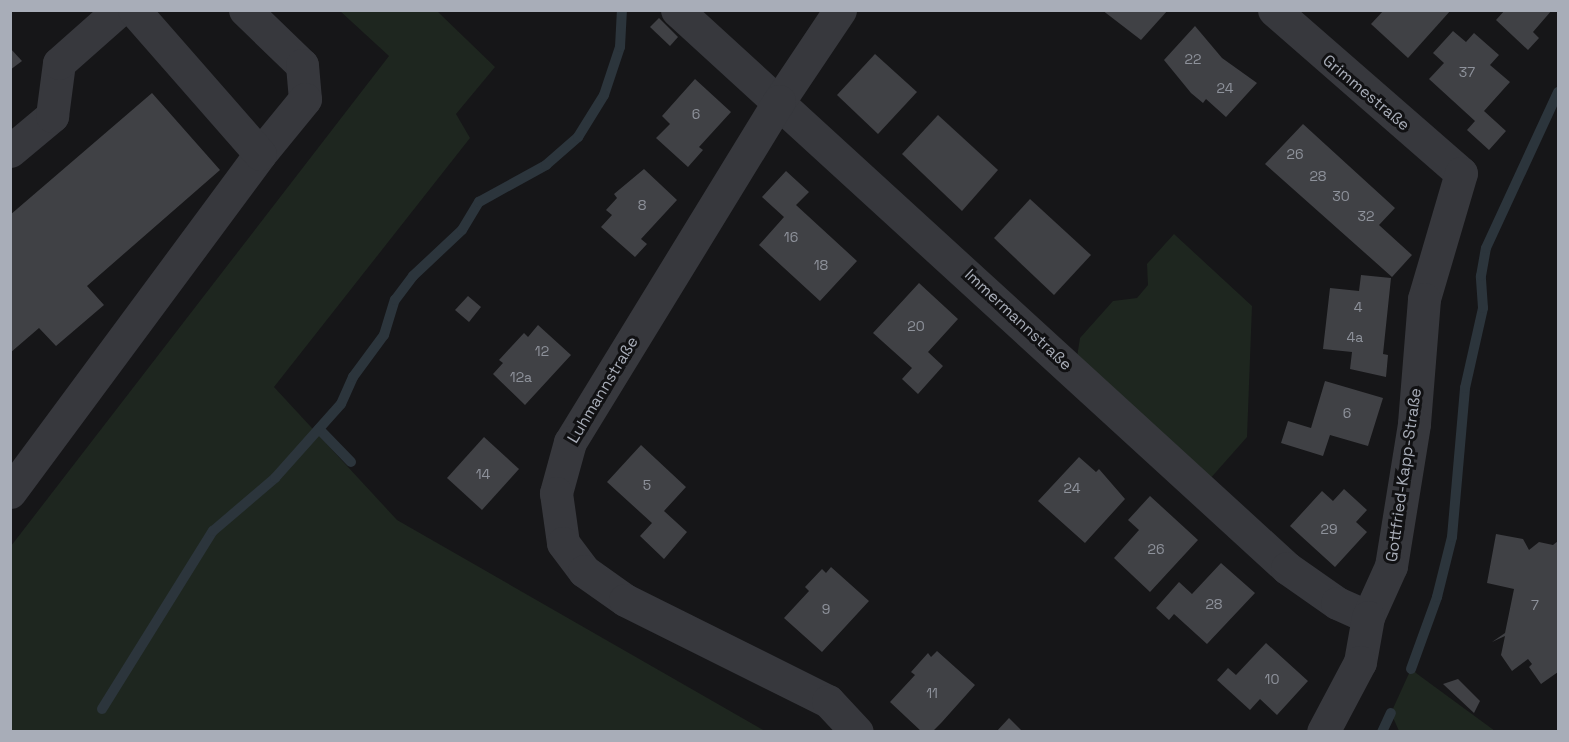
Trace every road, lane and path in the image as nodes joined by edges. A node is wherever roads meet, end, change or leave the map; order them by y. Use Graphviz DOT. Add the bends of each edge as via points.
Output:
graph roads {
  1 [pos="119,10"];
  2 [pos="134,10"];
  3 [pos="245,10"];
  4 [pos="677,10"];
  5 [pos="840,10"];
  6 [pos="1274,10"];
  7 [pos="779,101"];
  8 [pos="10,151"];
  9 [pos="261,154"];
  10 [pos="1461,173"];
  11 [pos="10,492"];
  12 [pos="1368,617"];
  13 [pos="857,732"];
  14 [pos="1323,732"];
  1 -- 8 [label="street" via="59,63 52,116"];
  2 -- 9 [label="street"];
  3 -- 9 [label="street" via="302,65 305,99"];
  4 -- 7 [label="street, Immermannstraße"];
  5 -- 7 [label="street, Luhmannstraße"];
  6 -- 10 [label="street, Grimmestraße"];
  7 -- 12 [label="street, Immermannstraße" via="1287,568 1337,603"];
  7 -- 13 [label="street, Luhmannstraße" via="570,442 556,493 563,543 584,571 625,600 828,701"];
  9 -- 11 [label="street"];
  10 -- 12 [label="street, Gottfried-Kapp-Straße" via="1424,299 1414,424 1391,566"];
  12 -- 14 [label="street, Gottfried-Kapp-Straße" via="1360,662"];
}
